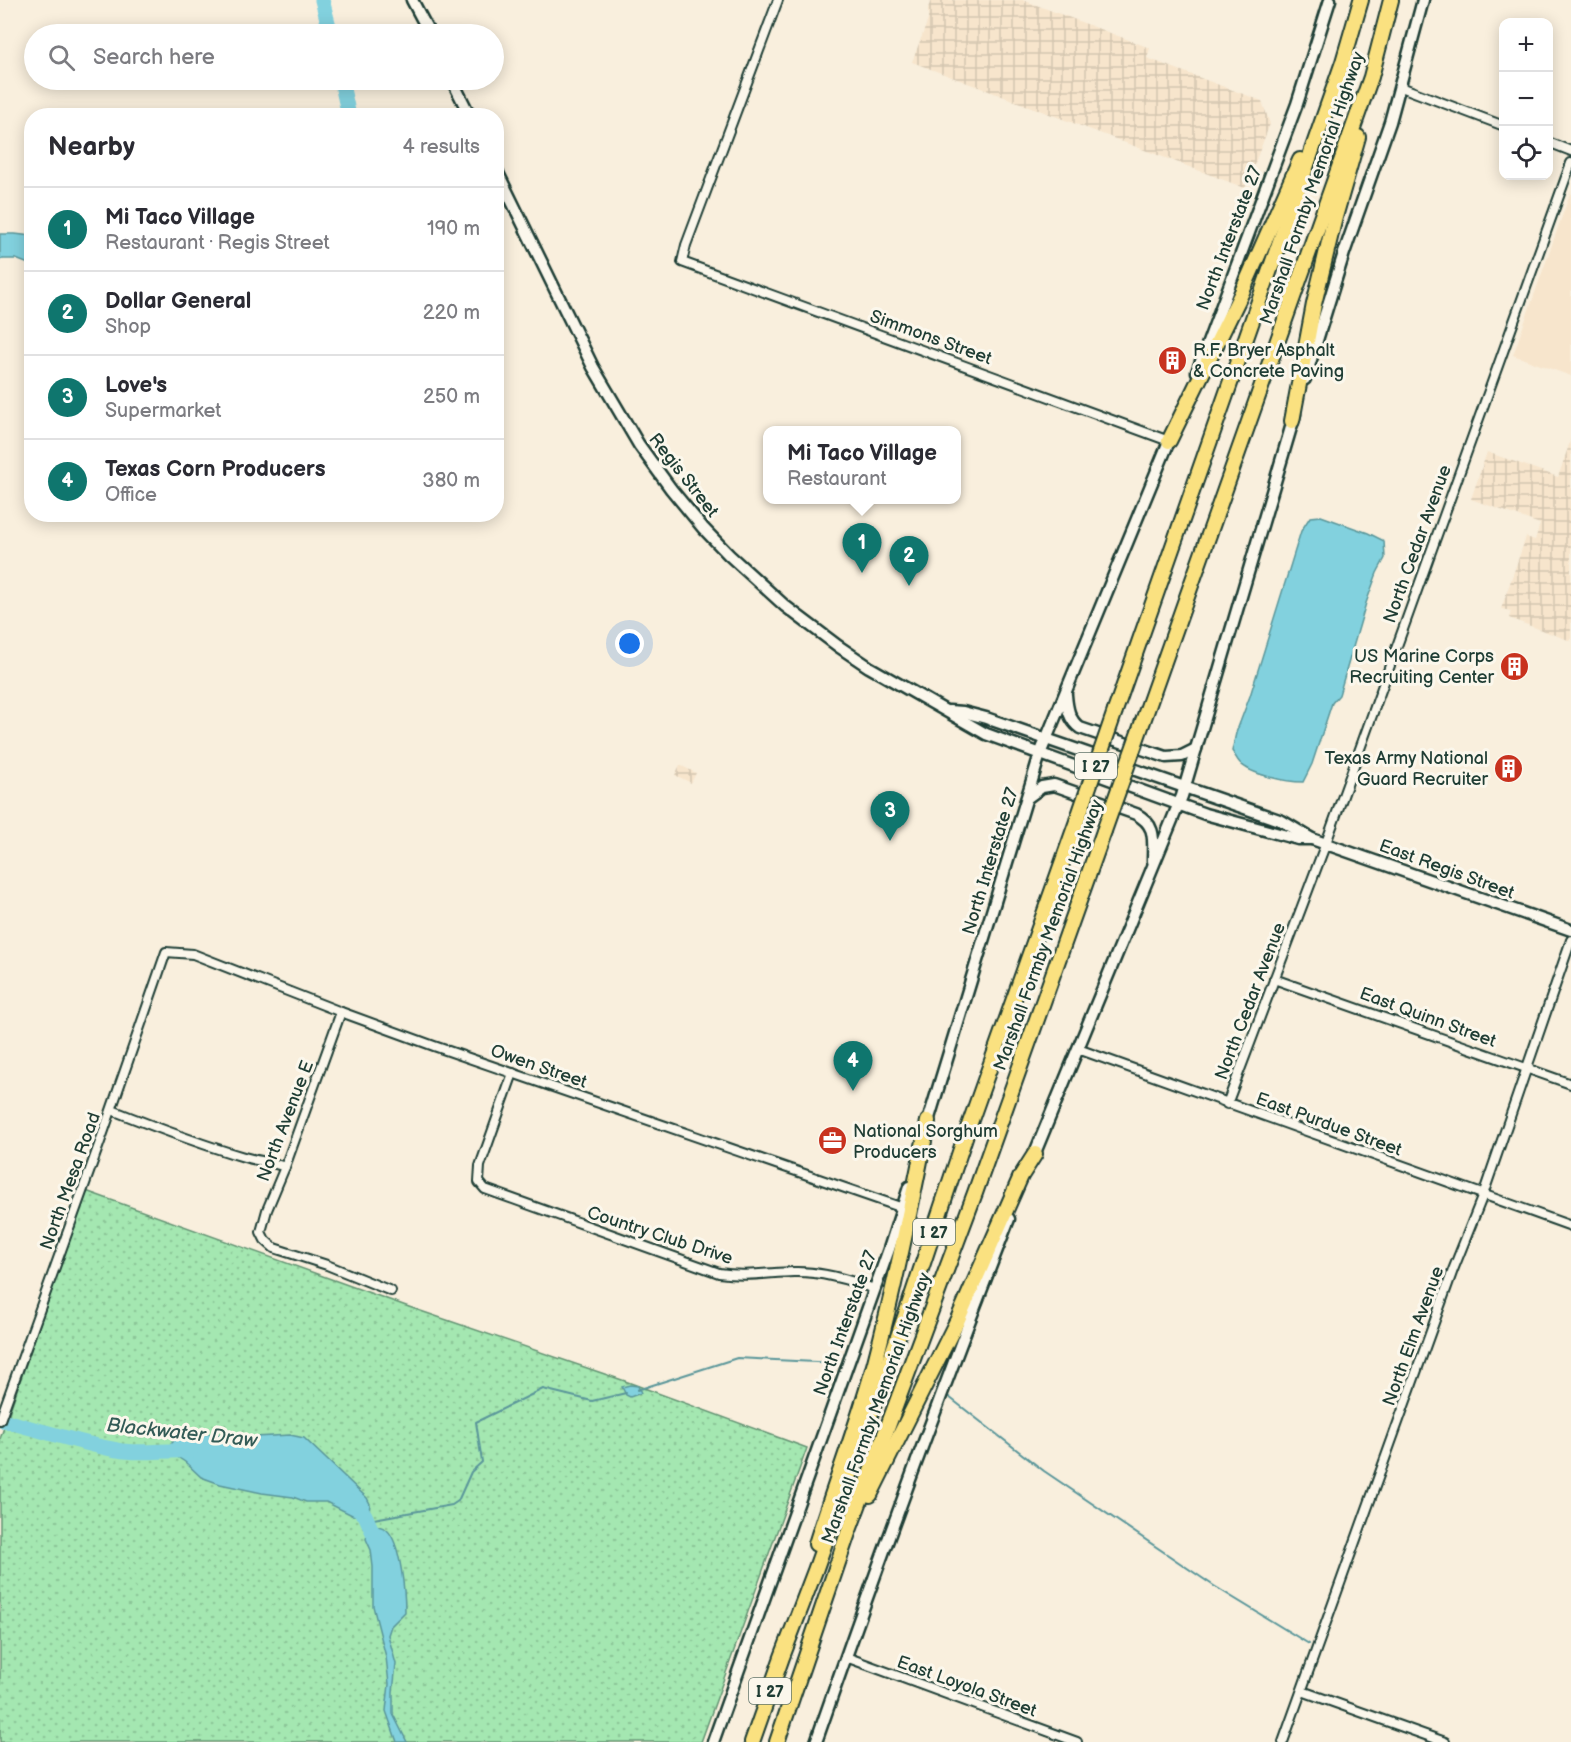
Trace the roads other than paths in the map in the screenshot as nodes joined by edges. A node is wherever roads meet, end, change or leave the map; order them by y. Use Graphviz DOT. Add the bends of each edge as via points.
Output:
graph roads {
  1 [pos="412,0"];
  2 [pos="778,0"];
  3 [pos="1330,0"];
  4 [pos="1361,0"];
  5 [pos="1391,0"];
  6 [pos="1423,0"];
  7 [pos="425,24"];
  8 [pos="1343,62"];
  9 [pos="1371,77"];
  10 [pos="1401,87"];
  11 [pos="458,90"];
  12 [pos="466,108"];
  13 [pos="1499,124"];
  14 [pos="1553,144"];
  15 [pos="1571,150"];
  16 [pos="1571,163"];
  17 [pos="504,186"];
  18 [pos="1292,421"];
  19 [pos="1169,441"];
  20 [pos="1065,691"];
  21 [pos="949,711"];
  22 [pos="1046,739"];
  23 [pos="1196,749"];
  24 [pos="1040,754"];
  25 [pos="1185,787"];
  26 [pos="1027,798"];
  27 [pos="1178,805"];
  28 [pos="1312,839"];
  29 [pos="1326,843"];
  30 [pos="1153,867"];
  31 [pos="1571,930"];
  32 [pos="1571,940"];
  33 [pos="166,952"];
  34 [pos="1274,979"];
  35 [pos="341,1012"];
  36 [pos="1078,1049"];
  37 [pos="1526,1068"];
  38 [pos="513,1073"];
  39 [pos="1571,1084"];
  40 [pos="1227,1104"];
  41 [pos="112,1110"];
  42 [pos="928,1121"];
  43 [pos="1035,1154"];
  44 [pos="285,1167"];
  45 [pos="1483,1195"];
  46 [pos="903,1208"];
  47 [pos="1571,1226"];
  48 [pos="874,1289"];
  49 [pos="391,1291"];
  50 [pos="0,1420"];
  51 [pos="848,1533"];
  52 [pos="788,1641"];
  53 [pos="846,1657"];
  54 [pos="1302,1690"];
  55 [pos="713,1742"];
  56 [pos="752,1742"];
  57 [pos="777,1742"];
  58 [pos="816,1742"];
  59 [pos="1077,1742"];
  60 [pos="1283,1742"];
  61 [pos="1444,1742"];
  1 -- 7 [label="main road"];
  2 -- 19 [label="street, Simmons Street" via="682,262"];
  3 -- 19 [label="main road, North Interstate 27" via="1297,104"];
  4 -- 8 [label="highway, Marshall Formby Memorial Highway / I 27"];
  5 -- 9 [label="highway, Marshall Formby Memorial Highway / I 27"];
  6 -- 10 [label="main road"];
  8 -- 19 [label="highway" via="1242,292"];
  8 -- 52 [label="highway, Marshall Formby Memorial Highway / I 27, bridge" via="872,1412"];
  9 -- 18 [label="highway" via="1314,304"];
  9 -- 51 [label="highway, Marshall Formby Memorial Highway / I 27, bridge" via="975,1193"];
  10 -- 13 [label="street"];
  10 -- 18 [label="main road"];
  11 -- 12 [label="main road"];
  14 -- 15 [label="street"];
  16 -- 29 [label="street, North Cedar Avenue"];
  17 -- 21 [label="main road, Regis Street" via="605,389 639,445 686,508 759,584 809,625 869,667"];
  18 -- 23 [label="main road"];
  19 -- 20 [label="main road, North Interstate 27"];
  20 -- 22 [label="main road, North Interstate 27"];
  20 -- 23 [label="main road" via="1069,713 1080,728 1166,758"];
  21 -- 22 [label="main road, Regis Street" via="986,718"];
  21 -- 24 [label="main road, Regis Street" via="986,734"];
  22 -- 24 [label="main road, North Interstate 27"];
  22 -- 25 [label="main road, Regis Street"];
  23 -- 25 [label="main road"];
  24 -- 26 [label="main road, North Interstate 27"];
  24 -- 27 [label="main road, Regis Street"];
  25 -- 27 [label="main road"];
  25 -- 28 [label="main road, East Regis Street" via="1282,821"];
  26 -- 30 [label="main road" via="1042,787 1054,785 1145,819 1153,834"];
  26 -- 42 [label="main road, North Interstate 27"];
  27 -- 28 [label="main road, East Regis Street" via="1263,831"];
  27 -- 30 [label="main road"];
  28 -- 29 [label="main road, East Regis Street"];
  29 -- 31 [label="main road, East Regis Street"];
  29 -- 34 [label="street, North Cedar Avenue"];
  30 -- 36 [label="main road"];
  32 -- 37 [label="street, North Elm Avenue"];
  33 -- 35 [label="street, Owen Street" via="194,954"];
  33 -- 41 [label="street, North Mesa Road"];
  34 -- 37 [label="street, East Quinn Street"];
  34 -- 40 [label="street, North Cedar Avenue"];
  35 -- 38 [label="street, Owen Street"];
  35 -- 44 [label="street, North Avenue E"];
  36 -- 40 [label="street, East Purdue Street"];
  36 -- 43 [label="main road"];
  37 -- 39 [label="street, East Quinn Street"];
  37 -- 45 [label="street, North Elm Avenue"];
  38 -- 46 [label="street, Owen Street"];
  38 -- 48 [label="street, Country Club Drive" via="480,1166 479,1182 484,1189 718,1273 813,1273"];
  40 -- 45 [label="street, East Purdue Street"];
  41 -- 44 [label="street" via="187,1140"];
  41 -- 50 [label="street, North Mesa Road"];
  42 -- 46 [label="main road, North Interstate 27"];
  42 -- 52 [label="highway" via="875,1359 794,1610"];
  43 -- 51 [label="highway" via="1021,1176 958,1319"];
  43 -- 53 [label="main road" via="976,1302"];
  44 -- 49 [label="street, North Avenue E" via="261,1227 265,1240 274,1248"];
  45 -- 47 [label="street, East Purdue Street"];
  45 -- 54 [label="street, North Elm Avenue"];
  46 -- 48 [label="main road, North Interstate 27"];
  48 -- 55 [label="main road, North Interstate 27"];
  51 -- 57 [label="highway, Marshall Formby Memorial Highway / I 27"];
  52 -- 56 [label="highway, Marshall Formby Memorial Highway / I 27"];
  53 -- 58 [label="main road"];
  53 -- 59 [label="street, East Loyola Street"];
  54 -- 60 [label="street, North Elm Avenue"];
  54 -- 61 [label="street"];
}
